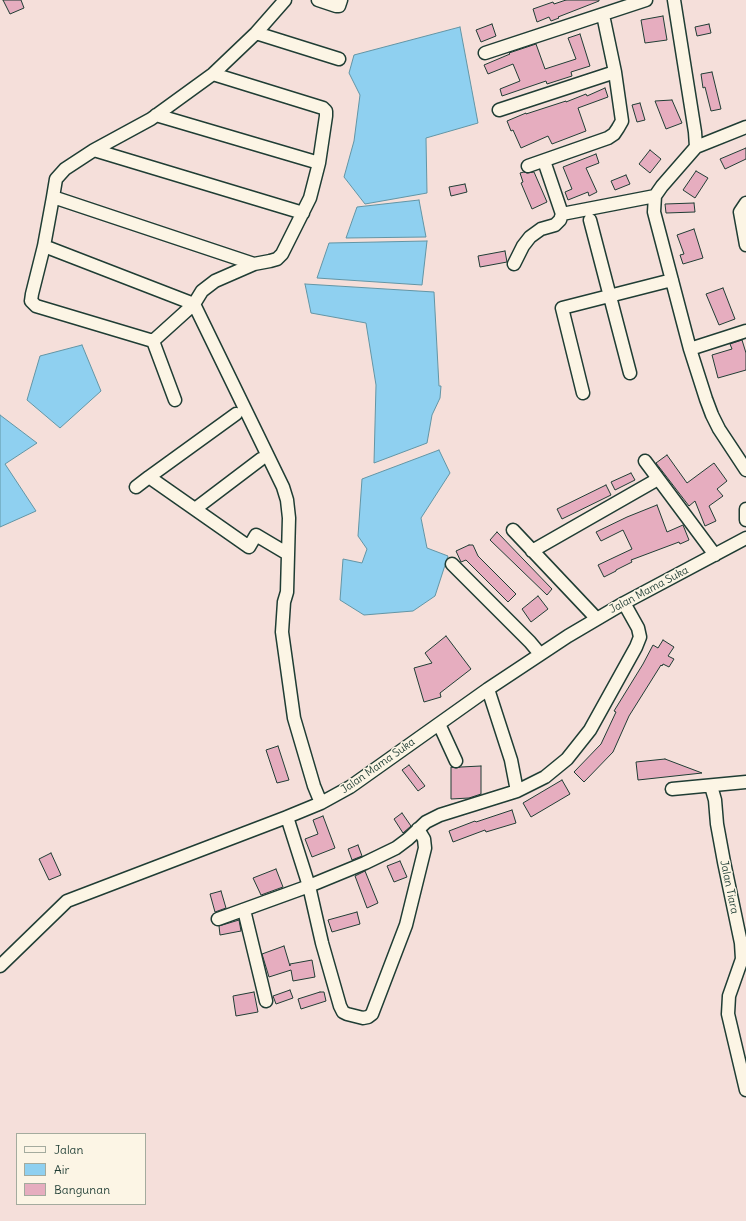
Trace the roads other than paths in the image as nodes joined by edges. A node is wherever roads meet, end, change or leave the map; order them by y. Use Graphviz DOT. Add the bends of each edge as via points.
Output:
graph roads {
  1 [pos="284,0"];
  2 [pos="318,0"];
  3 [pos="341,0"];
  4 [pos="646,0"];
  5 [pos="674,0"];
  6 [pos="603,15"];
  7 [pos="256,33"];
  8 [pos="485,53"];
  9 [pos="339,60"];
  10 [pos="615,72"];
  11 [pos="212,74"];
  12 [pos="499,110"];
  13 [pos="156,115"];
  14 [pos="746,127"];
  15 [pos="696,147"];
  16 [pos="94,150"];
  17 [pos="544,161"];
  18 [pos="319,163"];
  19 [pos="528,166"];
  20 [pos="655,196"];
  21 [pos="53,197"];
  22 [pos="746,203"];
  23 [pos="303,213"];
  24 [pos="562,214"];
  25 [pos="590,220"];
  26 [pos="746,245"];
  27 [pos="44,246"];
  28 [pos="254,264"];
  29 [pos="514,264"];
  30 [pos="672,280"];
  31 [pos="610,296"];
  32 [pos="194,304"];
  33 [pos="746,331"];
  34 [pos="152,341"];
  35 [pos="690,349"];
  36 [pos="630,373"];
  37 [pos="582,393"];
  38 [pos="176,400"];
  39 [pos="236,414"];
  40 [pos="260,458"];
  41 [pos="645,461"];
  42 [pos="746,470"];
  43 [pos="149,477"];
  44 [pos="658,479"];
  45 [pos="136,487"];
  46 [pos="195,509"];
  47 [pos="746,509"];
  48 [pos="746,520"];
  49 [pos="512,530"];
  50 [pos="746,538"];
  51 [pos="532,551"];
  52 [pos="288,554"];
  53 [pos="715,555"];
  54 [pos="452,564"];
  55 [pos="624,603"];
  56 [pos="597,619"];
  57 [pos="540,654"];
  58 [pos="488,689"];
  59 [pos="439,724"];
  60 [pos="456,762"];
  61 [pos="746,782"];
  62 [pos="710,786"];
  63 [pos="672,788"];
  64 [pos="517,791"];
  65 [pos="321,803"];
  66 [pos="287,817"];
  67 [pos="418,829"];
  68 [pos="310,886"];
  69 [pos="244,910"];
  70 [pos="218,919"];
  71 [pos="742,931"];
  72 [pos="0,966"];
  73 [pos="266,1001"];
  74 [pos="746,1090"];
  1 -- 7 [label="street"];
  2 -- 3 [label="street" via="339,6"];
  4 -- 6 [label="street"];
  5 -- 15 [label="street"];
  6 -- 8 [label="street"];
  6 -- 10 [label="street"];
  7 -- 9 [label="street"];
  7 -- 11 [label="street"];
  10 -- 12 [label="street"];
  10 -- 17 [label="street" via="622,121 614,134"];
  11 -- 13 [label="street"];
  11 -- 18 [label="street" via="323,108 326,116"];
  13 -- 16 [label="street"];
  13 -- 18 [label="street"];
  14 -- 15 [label="street"];
  15 -- 20 [label="street"];
  16 -- 21 [label="street" via="65,169 56,179"];
  16 -- 23 [label="street"];
  17 -- 19 [label="street"];
  17 -- 24 [label="street"];
  18 -- 23 [label="street" via="310,198"];
  20 -- 24 [label="street"];
  20 -- 30 [label="street" via="654,212"];
  21 -- 27 [label="street"];
  21 -- 28 [label="street"];
  22 -- 26 [label="street" via="740,212"];
  23 -- 28 [label="street" via="282,254 277,259"];
  24 -- 29 [label="street" via="555,225 541,229 530,237"];
  25 -- 31 [label="street"];
  27 -- 32 [label="street"];
  27 -- 34 [label="street" via="31,301 36,306"];
  28 -- 32 [label="street" via="215,281 202,291"];
  30 -- 31 [label="street"];
  30 -- 35 [label="street"];
  31 -- 36 [label="street"];
  31 -- 37 [label="street" via="562,308"];
  32 -- 34 [label="street"];
  32 -- 52 [label="street" via="283,487 288,508"];
  33 -- 35 [label="street"];
  34 -- 38 [label="street"];
  35 -- 42 [label="street" via="718,429"];
  39 -- 43 [label="street"];
  40 -- 46 [label="street"];
  41 -- 44 [label="street"];
  43 -- 45 [label="street"];
  43 -- 46 [label="street"];
  44 -- 51 [label="street"];
  44 -- 53 [label="street"];
  46 -- 52 [label="street" via="249,548 256,535"];
  47 -- 48 [label="street"];
  49 -- 51 [label="street"];
  50 -- 53 [label="street, Jalan Mama Suka"];
  51 -- 56 [label="street"];
  52 -- 65 [label="street" via="282,632 294,718"];
  53 -- 55 [label="street, Jalan Mama Suka"];
  54 -- 57 [label="street"];
  55 -- 56 [label="street, Jalan Mama Suka"];
  55 -- 64 [label="street" via="638,628 640,637 590,730 567,759 544,777"];
  56 -- 57 [label="street, Jalan Mama Suka"];
  57 -- 58 [label="street, Jalan Mama Suka"];
  58 -- 59 [label="street, Jalan Mama Suka"];
  58 -- 64 [label="street" via="511,760"];
  59 -- 60 [label="street"];
  59 -- 65 [label="street, Jalan Mama Suka" via="350,787"];
  61 -- 62 [label="street"];
  62 -- 63 [label="street"];
  62 -- 71 [label="street, Jalan Tiara" via="715,800 724,862"];
  64 -- 67 [label="street" via="440,815"];
  65 -- 66 [label="street, Jalan Mama Suka"];
  66 -- 68 [label="street"];
  66 -- 72 [label="street, Jalan Mama Suka" via="67,901"];
  67 -- 68 [label="street" via="396,848"];
  67 -- 68 [label="street" via="424,839 425,848 406,925 372,1014 368,1017 347,1014 340,1006 322,943"];
  68 -- 69 [label="street"];
  69 -- 70 [label="street"];
  69 -- 73 [label="street"];
  71 -- 74 [label="street, Jalan Tiara" via="742,959 729,996 728,1014"];
}
